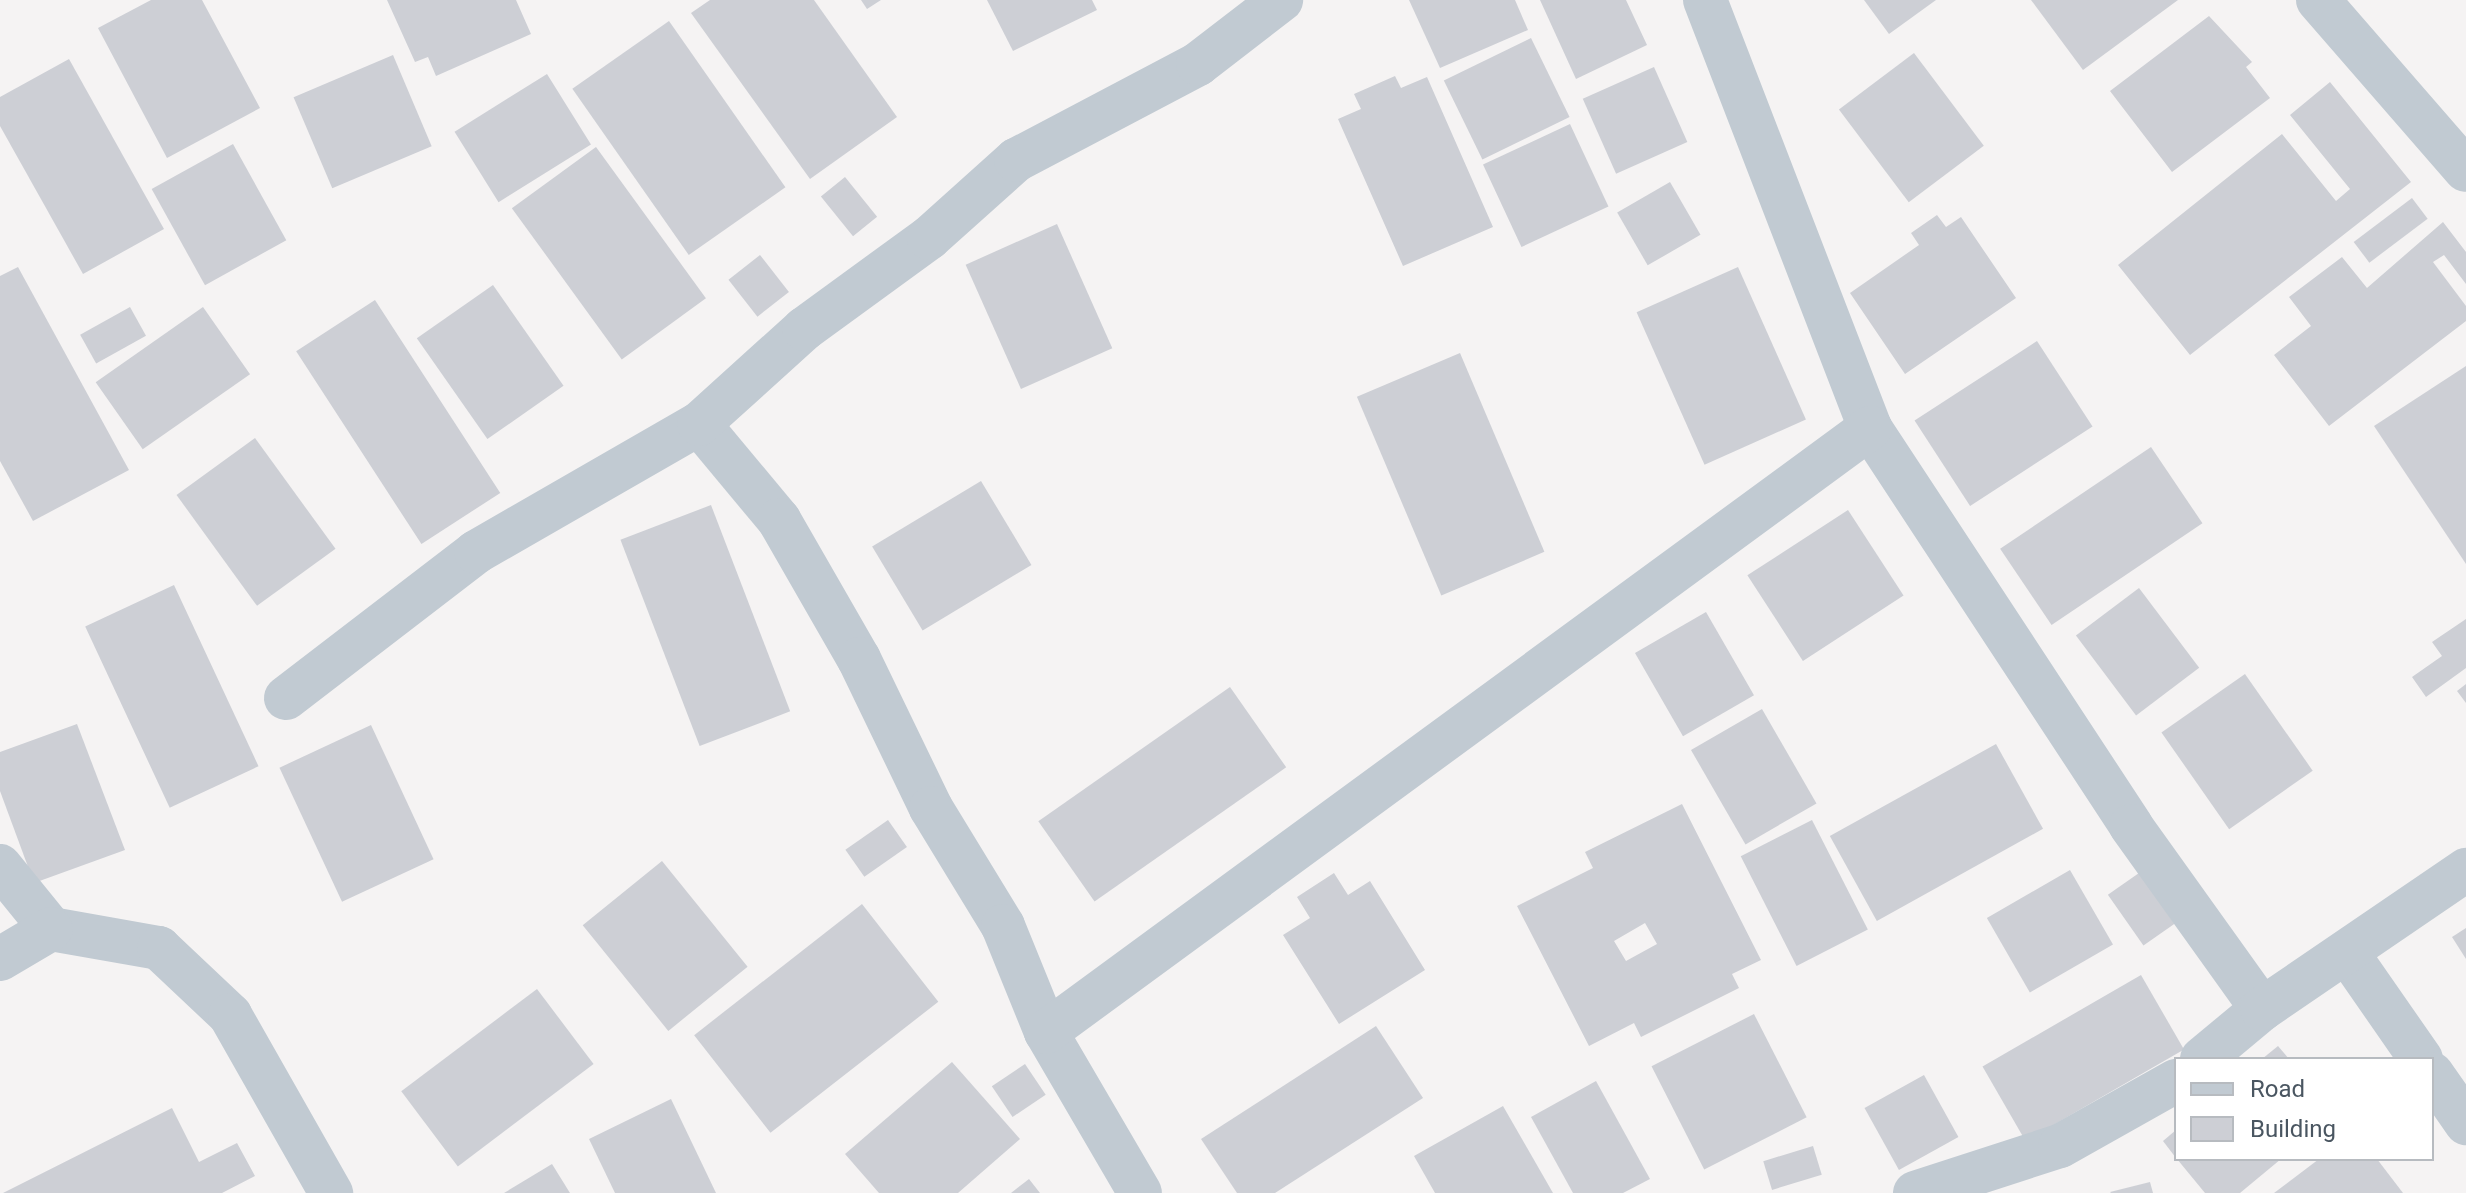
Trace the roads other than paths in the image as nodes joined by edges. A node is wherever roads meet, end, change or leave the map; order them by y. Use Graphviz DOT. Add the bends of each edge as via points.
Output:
graph roads {
  1 [pos="1281,0"];
  2 [pos="1705,0"];
  3 [pos="2318,0"];
  4 [pos="2466,170"];
  5 [pos="699,424"];
  6 [pos="1870,428"];
  7 [pos="286,698"];
  8 [pos="0,866"];
  9 [pos="2466,870"];
  10 [pos="51,929"];
  11 [pos="2348,954"];
  12 [pos="0,959"];
  13 [pos="2262,1009"];
  14 [pos="1046,1032"];
  15 [pos="2204,1057"];
  16 [pos="2420,1057"];
  17 [pos="2434,1077"];
  18 [pos="2174,1082"];
  19 [pos="2466,1123"];
  20 [pos="331,1193"];
  21 [pos="1140,1193"];
  22 [pos="1915,1193"];
  1 -- 5 [label="street" via="1198,64 1016,160 929,238 804,329"];
  2 -- 6 [label="street"];
  3 -- 4 [label="street"];
  5 -- 7 [label="street" via="476,552"];
  5 -- 14 [label="street" via="779,520 859,659 931,808 1003,926"];
  6 -- 13 [label="street" via="2131,826"];
  6 -- 14 [label="street"];
  8 -- 10 [label="street"];
  9 -- 11 [label="street"];
  10 -- 12 [label="street"];
  10 -- 20 [label="street" via="159,948 169,957 230,1015"];
  11 -- 13 [label="street"];
  11 -- 16 [label="street"];
  13 -- 15 [label="street"];
  14 -- 21 [label="street"];
  17 -- 19 [label="street"];
  18 -- 22 [label="street" via="2060,1146"];
}
